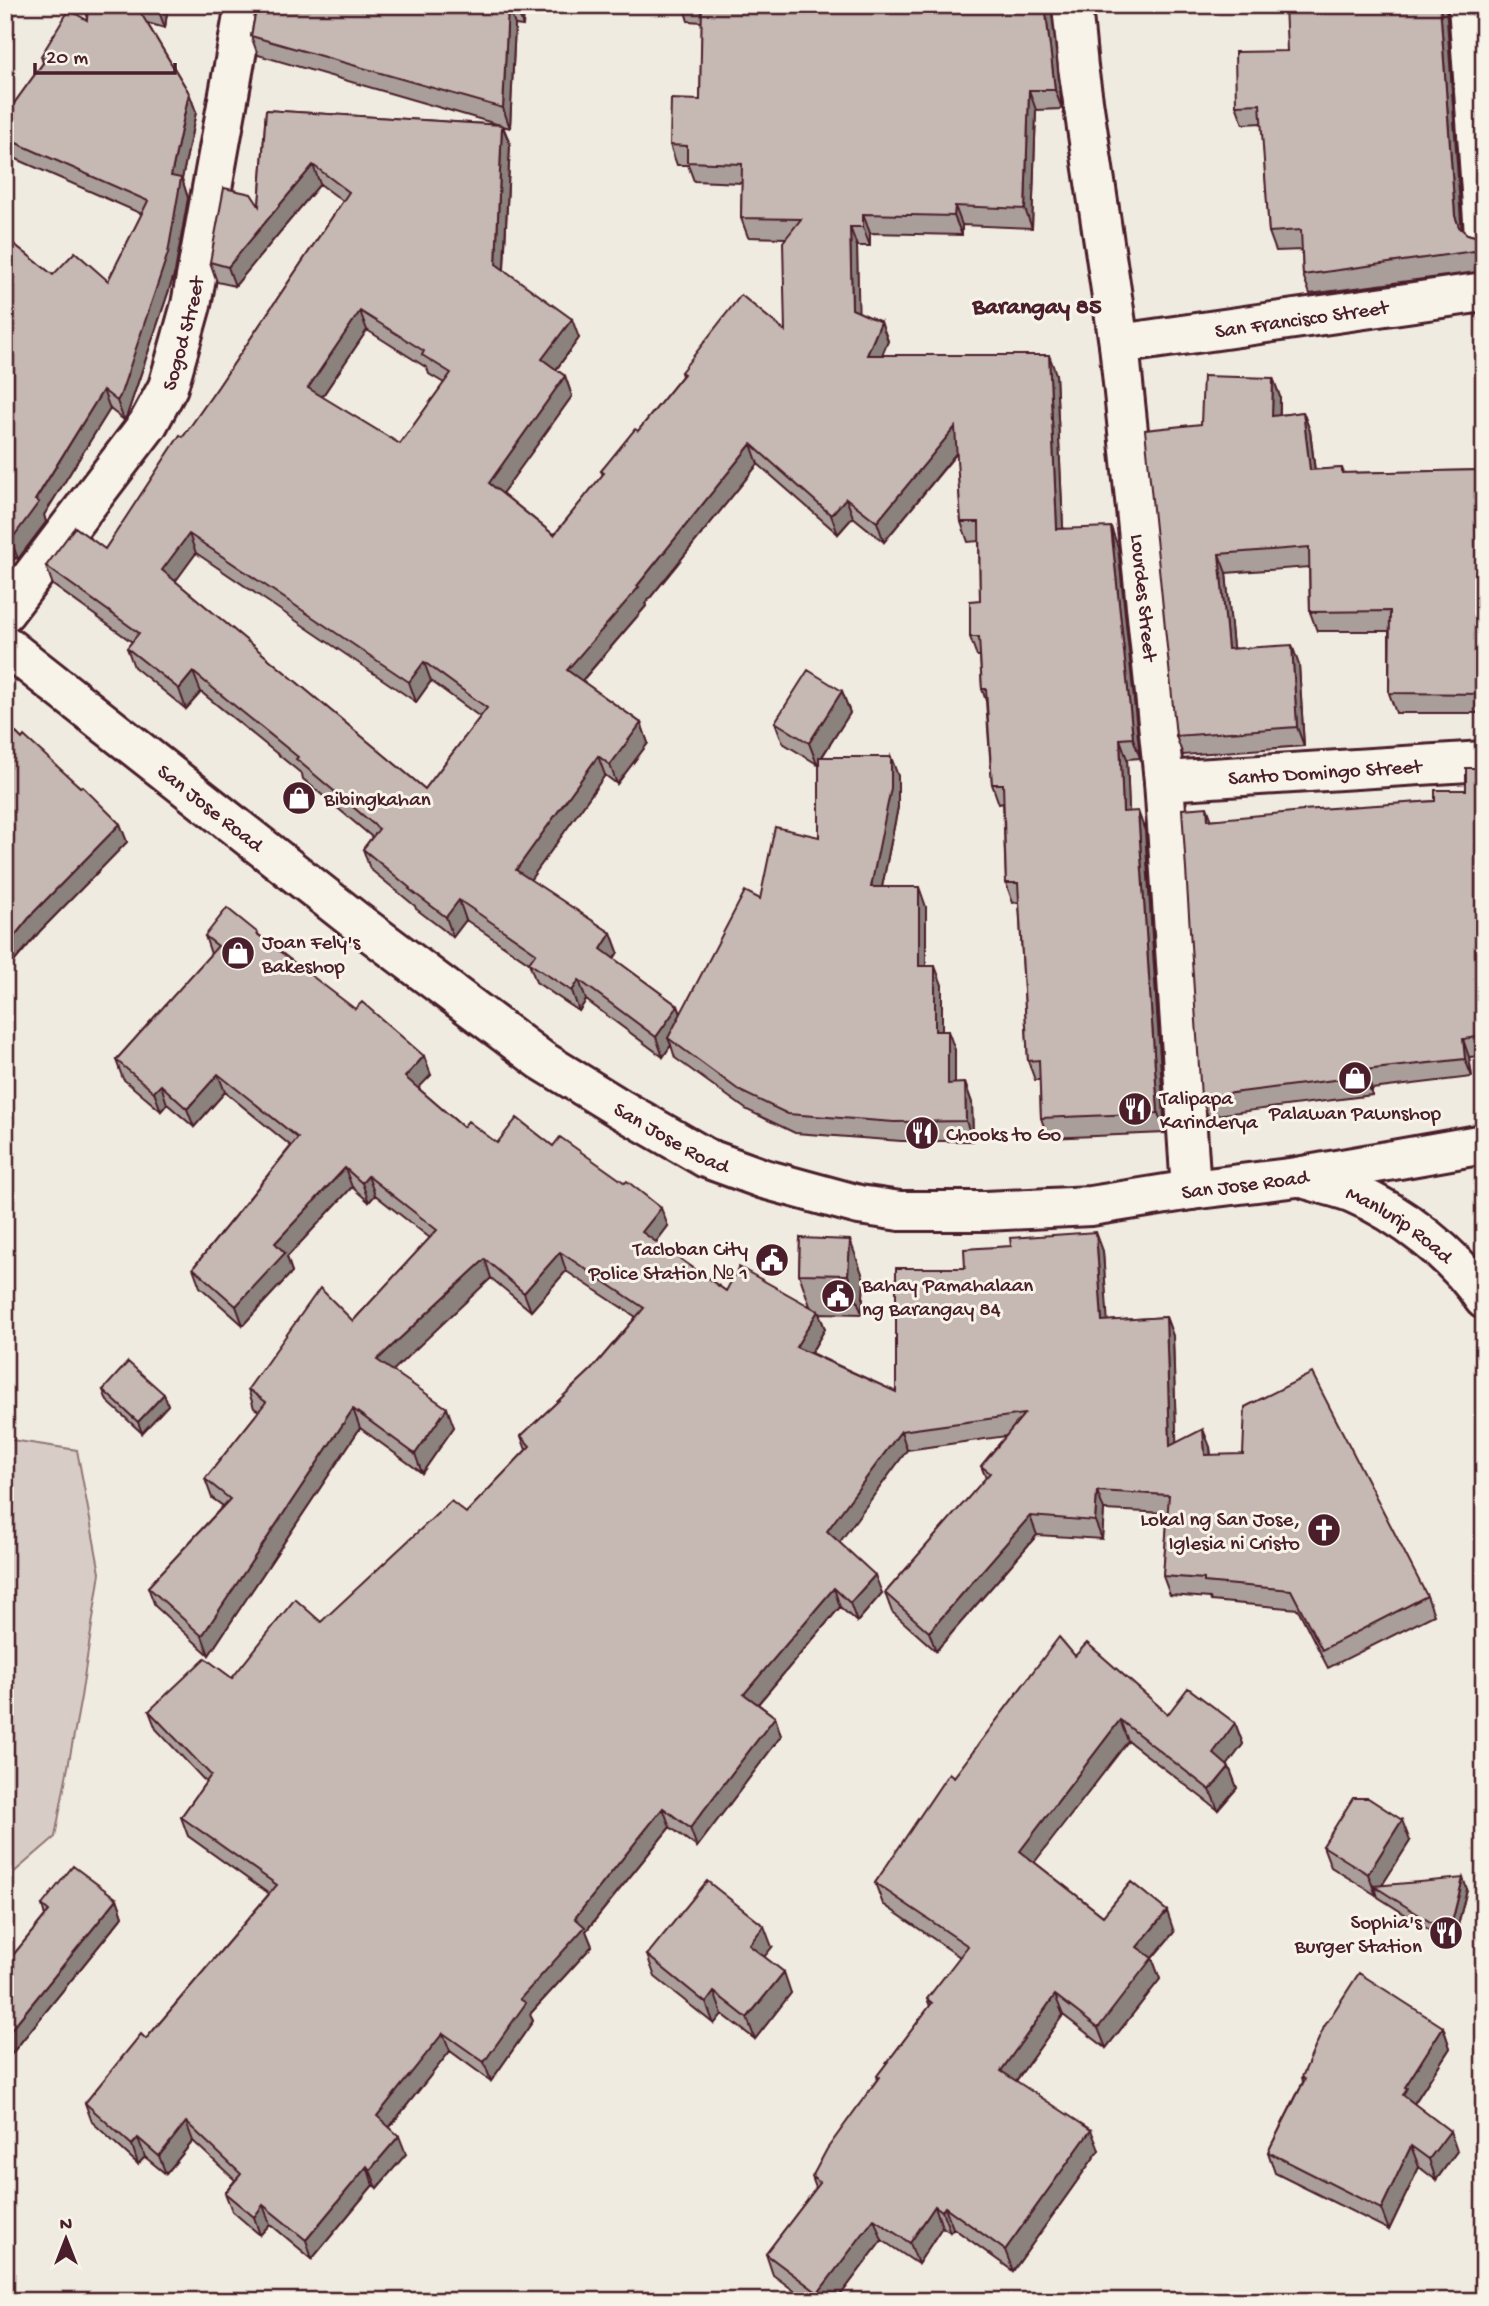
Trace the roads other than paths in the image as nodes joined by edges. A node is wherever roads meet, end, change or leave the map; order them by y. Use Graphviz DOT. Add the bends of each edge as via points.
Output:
graph roads {
  1 [pos="245,5"];
  2 [pos="1072,5"];
  3 [pos="1468,5"];
  4 [pos="1484,233"];
  5 [pos="1484,292"];
  6 [pos="1119,344"];
  7 [pos="5,612"];
  8 [pos="5,645"];
  9 [pos="1484,761"];
  10 [pos="1164,780"];
  11 [pos="1484,1144"];
  12 [pos="1297,1177"];
  13 [pos="1191,1190"];
  14 [pos="1484,1299"];
  1 -- 7 [label="street, Sogod Street" via="191,305 168,387 148,424"];
  2 -- 6 [label="street, Lourdes Street"];
  3 -- 4 [label="street"];
  5 -- 6 [label="street, San Francisco Street"];
  6 -- 10 [label="street, Lourdes Street"];
  8 -- 13 [label="street, San Jose Road" via="357,922 541,1059 706,1158 812,1193 901,1211 1091,1206"];
  9 -- 10 [label="street, Santo Domingo Street"];
  10 -- 13 [label="street, Lourdes Street"];
  11 -- 12 [label="street, San Jose Road"];
  12 -- 13 [label="street, San Jose Road"];
  12 -- 14 [label="street, Manlurip Road" via="1353,1193 1402,1220 1447,1256"];
}
